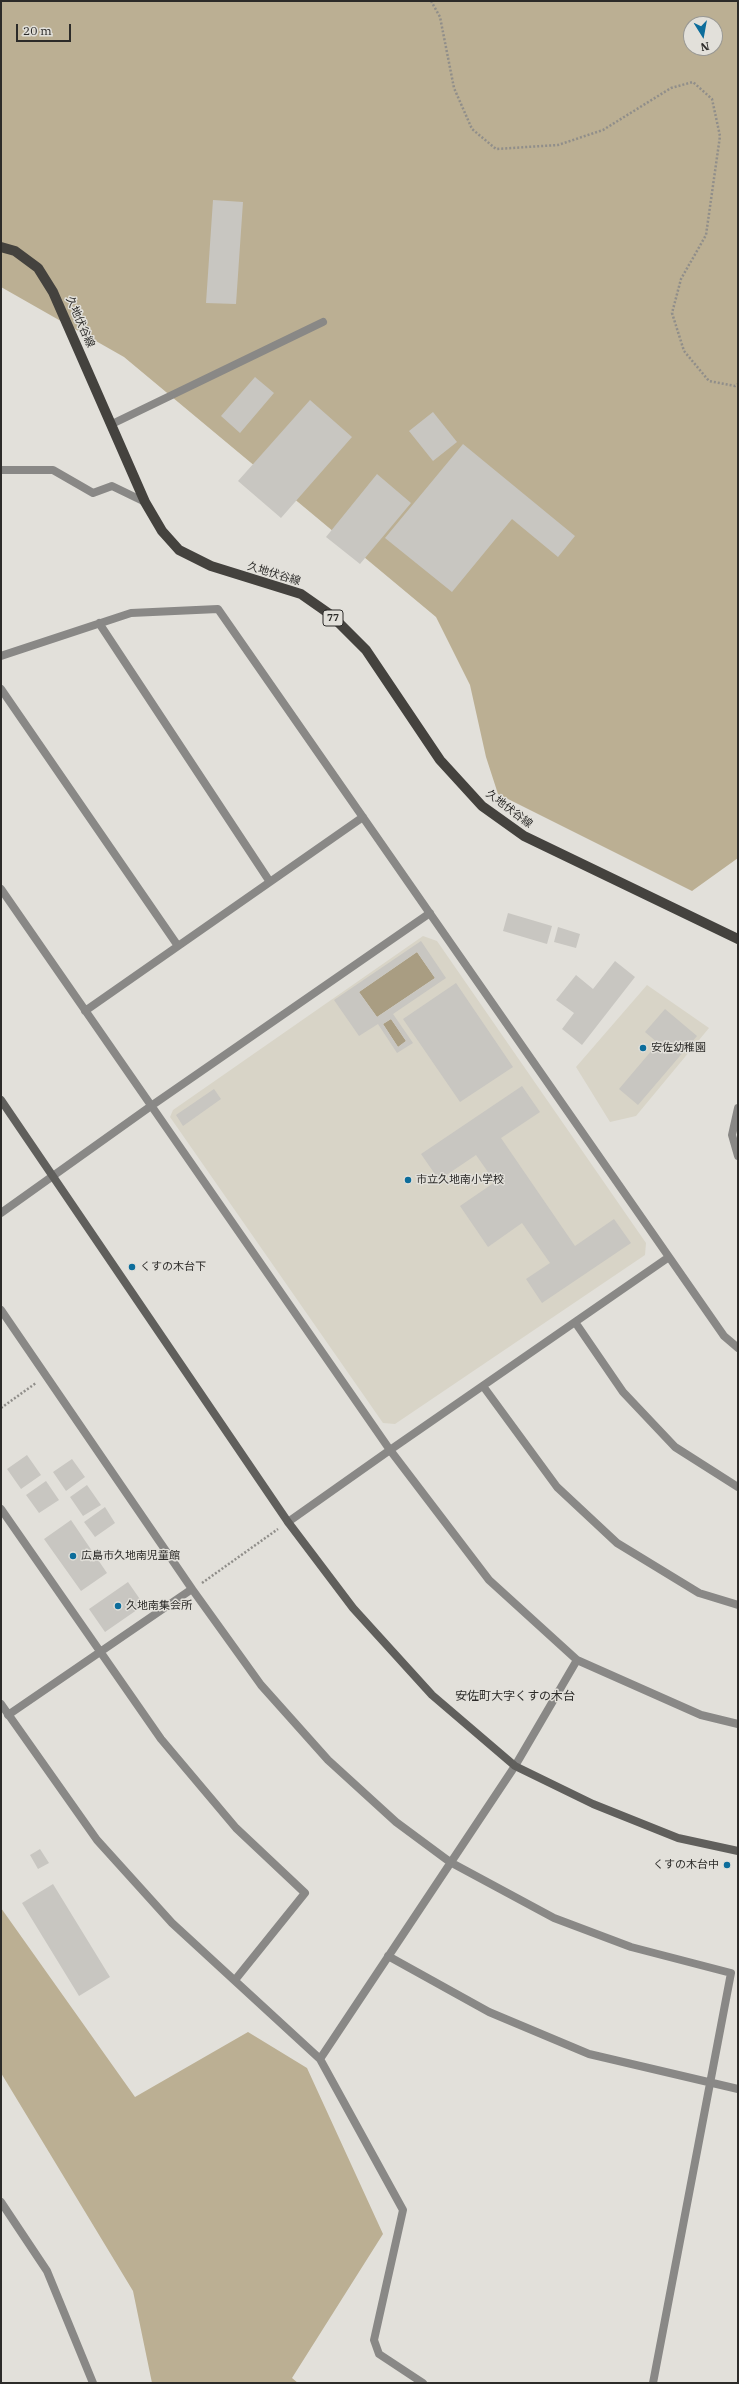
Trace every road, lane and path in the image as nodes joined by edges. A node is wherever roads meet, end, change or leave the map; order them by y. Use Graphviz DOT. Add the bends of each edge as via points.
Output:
graph roads {
  1 [pos="431,1"];
  2 [pos="1,247"];
  3 [pos="323,322"];
  4 [pos="738,384"];
  5 [pos="112,424"];
  6 [pos="1,470"];
  7 [pos="145,502"];
  8 [pos="99,623"];
  9 [pos="1,656"];
  10 [pos="1,689"];
  11 [pos="363,817"];
  12 [pos="270,882"];
  13 [pos="1,889"];
  14 [pos="430,913"];
  15 [pos="738,939"];
  16 [pos="178,946"];
  17 [pos="85,1011"];
  18 [pos="1,1100"];
  19 [pos="151,1106"];
  20 [pos="738,1108"];
  21 [pos="737,1117"];
  22 [pos="738,1156"];
  23 [pos="53,1176"];
  24 [pos="1,1213"];
  25 [pos="669,1257"];
  26 [pos="1,1310"];
  27 [pos="575,1322"];
  28 [pos="738,1348"];
  29 [pos="39,1381"];
  30 [pos="483,1386"];
  31 [pos="1,1408"];
  32 [pos="390,1450"];
  33 [pos="738,1487"];
  34 [pos="1,1509"];
  35 [pos="288,1522"];
  36 [pos="279,1529"];
  37 [pos="202,1583"];
  38 [pos="192,1589"];
  39 [pos="738,1605"];
  40 [pos="101,1652"];
  41 [pos="577,1660"];
  42 [pos="1,1704"];
  43 [pos="8,1715"];
  44 [pos="738,1724"];
  45 [pos="515,1766"];
  46 [pos="738,1851"];
  47 [pos="450,1862"];
  48 [pos="388,1956"];
  49 [pos="235,1980"];
  50 [pos="320,2058"];
  51 [pos="710,2084"];
  52 [pos="738,2089"];
  53 [pos="1,2202"];
  54 [pos="93,2383"];
  55 [pos="423,2383"];
  56 [pos="652,2383"];
  1 -- 4 [label="path" via="440,17 454,88 472,129 496,149 558,145 603,130 671,88 693,82 712,99 720,136 706,235 681,279 672,313 684,351 709,381 736,386"];
  2 -- 5 [label="main road, 久地伏谷線 / 77" via="15,251 38,268 53,292"];
  3 -- 5 [label="street"];
  5 -- 7 [label="main road, 久地伏谷線 / 77"];
  6 -- 7 [label="street" via="52,470 93,493 112,486"];
  7 -- 15 [label="main road, 久地伏谷線 / 77" via="162,531 179,550 211,566 301,594 331,615 366,650 440,760 482,806 524,836"];
  8 -- 9 [label="street"];
  8 -- 11 [label="street" via="131,613 218,609"];
  8 -- 12 [label="street"];
  10 -- 16 [label="street"];
  11 -- 12 [label="street"];
  11 -- 14 [label="street"];
  12 -- 16 [label="street"];
  13 -- 17 [label="street"];
  14 -- 19 [label="street"];
  14 -- 25 [label="street"];
  16 -- 17 [label="street"];
  17 -- 19 [label="street"];
  18 -- 23 [label="street"];
  19 -- 23 [label="street"];
  19 -- 32 [label="street"];
  20 -- 21 [label="street"];
  21 -- 22 [label="street" via="732,1135"];
  23 -- 24 [label="street"];
  23 -- 35 [label="street"];
  25 -- 27 [label="street"];
  25 -- 28 [label="street" via="724,1336"];
  26 -- 38 [label="street"];
  27 -- 30 [label="street"];
  27 -- 33 [label="street" via="623,1392 675,1447"];
  29 -- 31 [label="path"];
  30 -- 32 [label="street"];
  30 -- 39 [label="street" via="557,1487 617,1543 700,1593"];
  32 -- 35 [label="street"];
  32 -- 41 [label="street" via="489,1580"];
  34 -- 40 [label="street"];
  35 -- 45 [label="street" via="353,1608 432,1695"];
  36 -- 37 [label="path"];
  38 -- 40 [label="street"];
  38 -- 47 [label="street" via="261,1685 328,1760 396,1822"];
  40 -- 43 [label="street"];
  40 -- 49 [label="street" via="161,1739 236,1828 305,1893"];
  41 -- 44 [label="street" via="701,1715"];
  41 -- 45 [label="street"];
  42 -- 43 [label="street"];
  43 -- 49 [label="street" via="97,1840 172,1923"];
  45 -- 46 [label="street" via="593,1804 678,1838"];
  45 -- 47 [label="street"];
  47 -- 48 [label="street"];
  47 -- 51 [label="street" via="554,1918 631,1947 731,1973"];
  48 -- 50 [label="street"];
  48 -- 51 [label="street" via="489,2012 589,2054"];
  49 -- 50 [label="street"];
  50 -- 55 [label="street" via="402,2210 374,2340 379,2354"];
  51 -- 52 [label="street"];
  51 -- 56 [label="street"];
  53 -- 54 [label="street" via="47,2271"];
}
